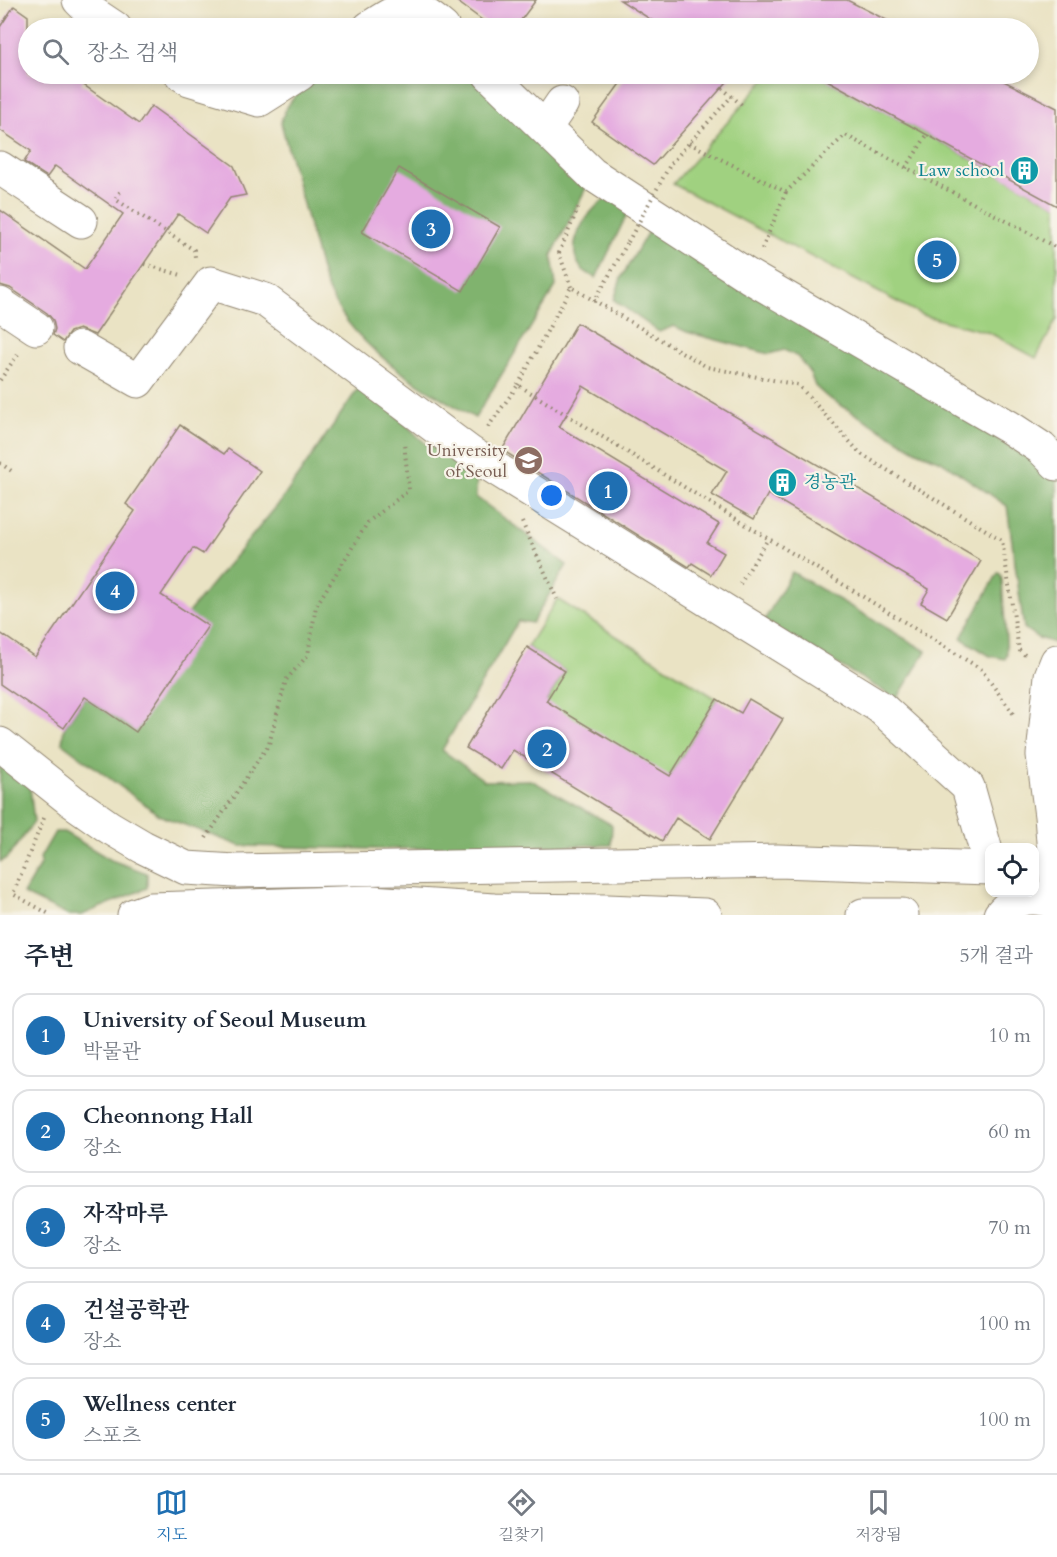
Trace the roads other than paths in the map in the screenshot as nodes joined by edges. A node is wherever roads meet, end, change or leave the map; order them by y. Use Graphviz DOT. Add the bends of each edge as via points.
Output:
graph roads {
  1 [pos="79,0"];
  2 [pos="413,3"];
  3 [pos="100,18"];
  4 [pos="385,18"];
  5 [pos="432,18"];
  6 [pos="206,84"];
  7 [pos="284,84"];
  8 [pos="504,84"];
  9 [pos="0,168"];
  10 [pos="81,221"];
  11 [pos="0,304"];
  12 [pos="36,328"];
  13 [pos="80,348"];
  14 [pos="1057,464"];
  15 [pos="1054,668"];
  16 [pos="0,744"];
  17 [pos="985,849"];
  18 [pos="985,867"];
  19 [pos="1047,887"];
  20 [pos="181,912"];
  21 [pos="1000,914"];
  22 [pos="134,915"];
  23 [pos="705,915"];
  24 [pos="863,915"];
  25 [pos="903,915"];
  1 -- 3 [label="street"];
  2 -- 4 [label="street"];
  2 -- 5 [label="street"];
  6 -- 7 [label="street" via="259,100"];
  8 -- 14 [label="street" via="554,116 592,174 750,277 1009,427"];
  9 -- 10 [label="street"];
  11 -- 12 [label="street"];
  13 -- 17 [label="street" via="138,381 211,283 265,300 470,452 880,706 968,787"];
  15 -- 19 [label="street" via="1043,755 1051,816"];
  16 -- 18 [label="street" via="109,827 186,868 608,879 778,861"];
  19 -- 21 [label="street" via="1017,900"];
  20 -- 22 [label="street" via="151,909"];
  20 -- 23 [label="street" via="371,902 494,910"];
  24 -- 25 [label="street"];
}
